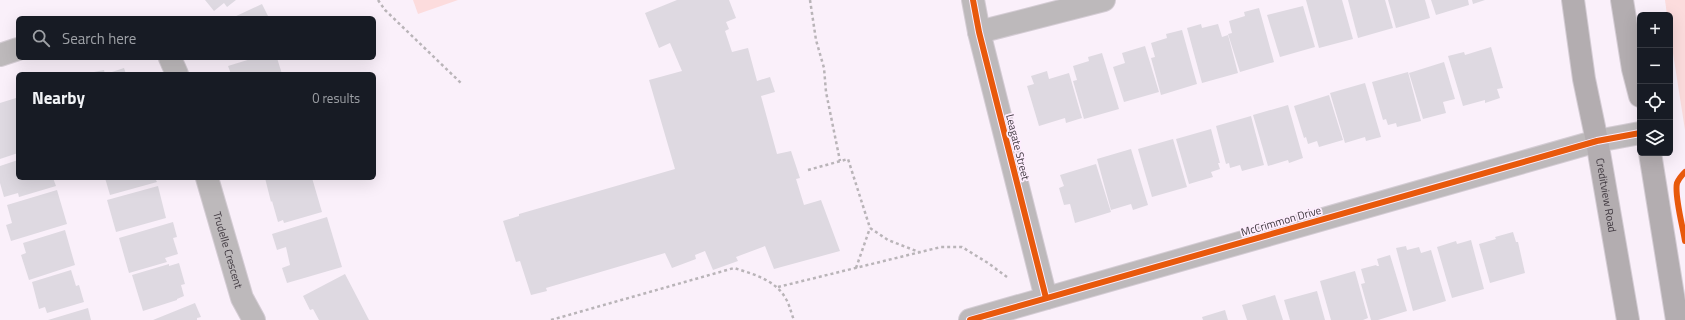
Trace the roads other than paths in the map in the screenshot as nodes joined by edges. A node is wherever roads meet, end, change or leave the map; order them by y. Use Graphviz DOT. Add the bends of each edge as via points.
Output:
graph roads {
  1 [pos="973,0"];
  2 [pos="1104,0"];
  3 [pos="1573,0"];
  4 [pos="1622,0"];
  5 [pos="979,32"];
  6 [pos="16,50"];
  7 [pos="0,55"];
  8 [pos="171,60"];
  9 [pos="176,72"];
  10 [pos="1637,84"];
  11 [pos="1637,134"];
  12 [pos="1597,141"];
  13 [pos="1650,156"];
  14 [pos="208,180"];
  15 [pos="1046,298"];
  16 [pos="254,320"];
  17 [pos="970,320"];
  18 [pos="1628,320"];
  19 [pos="1677,320"];
  1 -- 5 [label="street, Leagate Street"];
  2 -- 5 [label="street"];
  3 -- 12 [label="main road, Creditview Road" via="1584,79"];
  4 -- 10 [label="main road"];
  5 -- 15 [label="street, Leagate Street"];
  6 -- 7 [label="street"];
  8 -- 9 [label="street"];
  11 -- 12 [label="street, McCrimmon Drive"];
  12 -- 15 [label="street, McCrimmon Drive"];
  12 -- 18 [label="main road, Creditview Road"];
  13 -- 19 [label="main road"];
  14 -- 16 [label="street, Trudelle Crescent" via="242,298"];
  15 -- 17 [label="street, McCrimmon Drive"];
}
